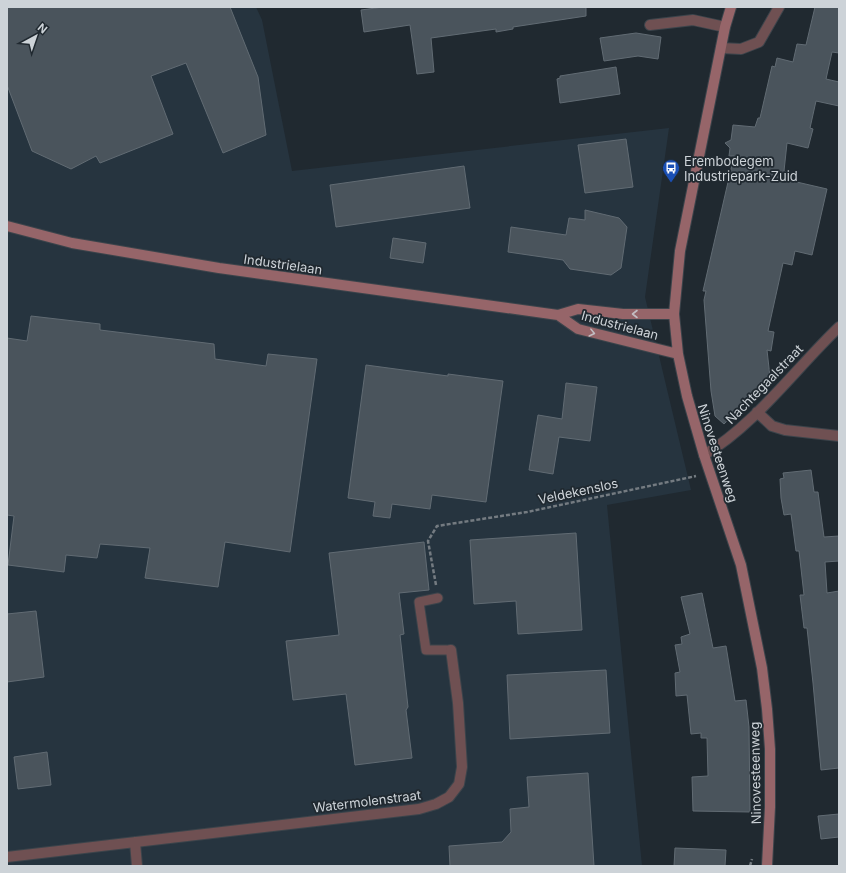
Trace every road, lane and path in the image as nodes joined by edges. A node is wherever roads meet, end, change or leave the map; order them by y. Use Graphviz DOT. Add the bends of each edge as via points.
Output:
graph roads {
  1 [pos="731,7"];
  2 [pos="779,7"];
  3 [pos="650,26"];
  4 [pos="725,27"];
  5 [pos="721,48"];
  6 [pos="7,226"];
  7 [pos="674,314"];
  8 [pos="558,315"];
  9 [pos="839,327"];
  10 [pos="678,354"];
  11 [pos="757,412"];
  12 [pos="839,436"];
  13 [pos="704,455"];
  14 [pos="710,473"];
  15 [pos="438,598"];
  16 [pos="451,650"];
  17 [pos="135,842"];
  18 [pos="7,857"];
  19 [pos="137,866"];
  20 [pos="767,866"];
  1 -- 4 [label="main road, Ninovesteenweg"];
  2 -- 5 [label="street" via="759,42 741,49"];
  3 -- 4 [label="street" via="693,20"];
  4 -- 5 [label="main road, Ninovesteenweg"];
  5 -- 7 [label="main road, Ninovesteenweg" via="680,251"];
  6 -- 8 [label="main road, Industrielaan" via="72,243 218,268"];
  7 -- 8 [label="main road, Industrielaan, one-way" via="623,314 578,309"];
  7 -- 10 [label="main road, Ninovesteenweg"];
  8 -- 10 [label="main road, Industrielaan, one-way" via="578,329"];
  9 -- 11 [label="street, Nachtegaalstraat"];
  10 -- 13 [label="main road, Ninovesteenweg"];
  11 -- 12 [label="street" via="772,426 785,430"];
  11 -- 13 [label="street, Nachtegaalstraat" via="722,445"];
  13 -- 14 [label="main road, Ninovesteenweg"];
  14 -- 15 [label="path, Veldekenslos" via="527,512 437,526 428,541"];
  14 -- 20 [label="main road, Ninovesteenweg" via="741,565 763,675 770,749"];
  15 -- 16 [label="lane" via="419,602 426,650"];
  16 -- 17 [label="street, Watermolenstraat" via="458,703 462,767 459,784 449,797 419,809"];
  17 -- 18 [label="street, Watermolenstraat"];
  17 -- 19 [label="street"];
}
